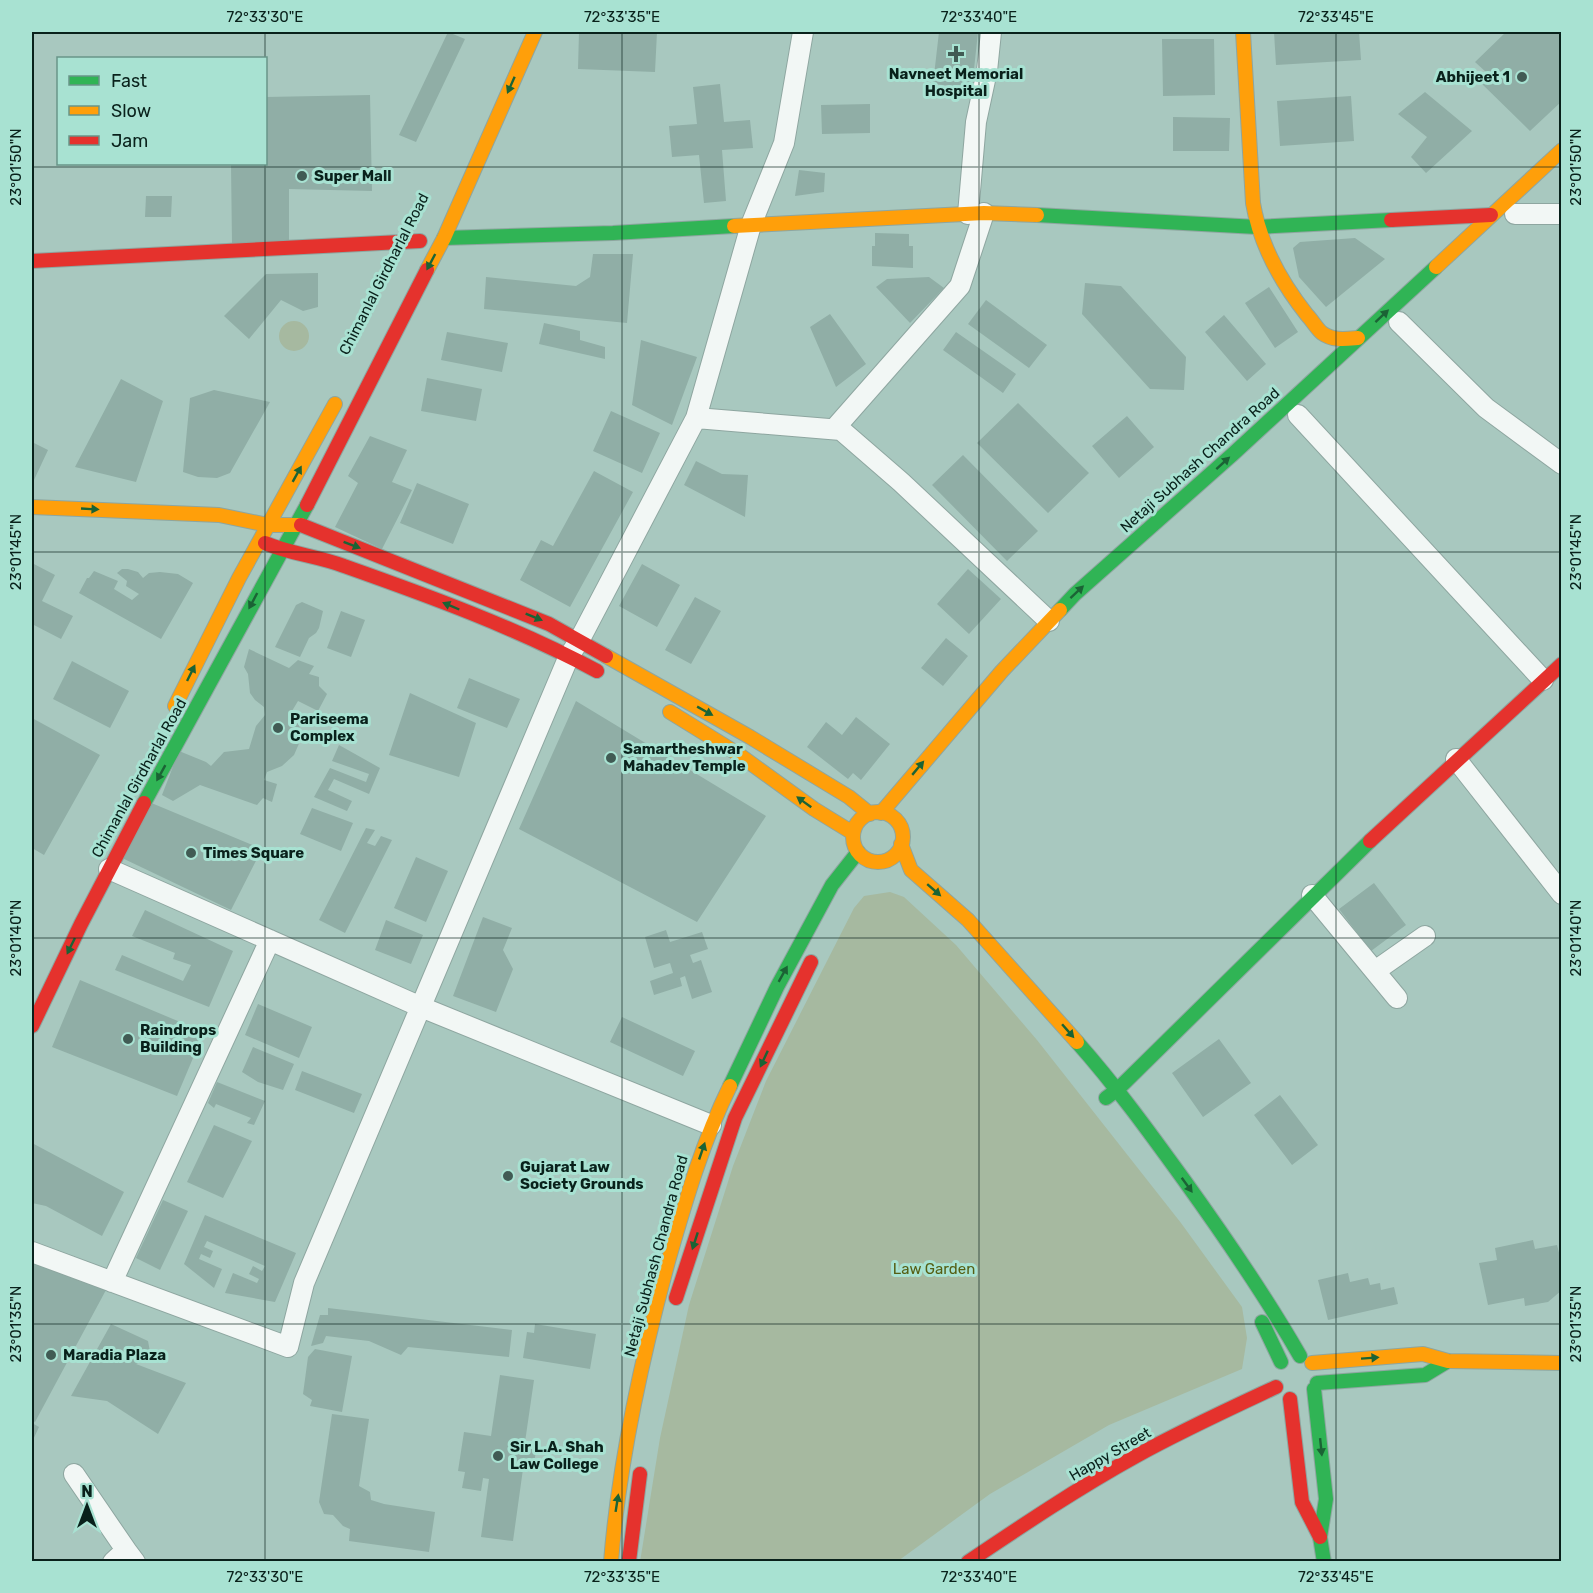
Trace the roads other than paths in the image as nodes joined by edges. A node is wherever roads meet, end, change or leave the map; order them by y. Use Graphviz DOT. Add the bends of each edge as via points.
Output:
graph roads {
  1 [pos="535,32"];
  2 [pos="802,32"];
  3 [pos="991,32"];
  4 [pos="1243,32"];
  5 [pos="1562,150"];
  6 [pos="1517,212"];
  7 [pos="976,213"];
  8 [pos="1562,214"];
  9 [pos="1491,215"];
  10 [pos="751,225"];
  11 [pos="1257,227"];
  12 [pos="444,238"];
  13 [pos="420,241"];
  14 [pos="32,261"];
  15 [pos="1401,320"];
  16 [pos="1358,339"];
  17 [pos="342,392"];
  18 [pos="1299,415"];
  19 [pos="696,418"];
  20 [pos="835,428"];
  21 [pos="1562,464"];
  22 [pos="32,507"];
  23 [pos="298,524"];
  24 [pos="268,525"];
  25 [pos="255,539"];
  26 [pos="283,551"];
  27 [pos="1049,621"];
  28 [pos="574,648"];
  29 [pos="1562,664"];
  30 [pos="611,679"];
  31 [pos="1543,680"];
  32 [pos="663,707"];
  33 [pos="169,716"];
  34 [pos="1456,759"];
  35 [pos="906,807"];
  36 [pos="875,814"];
  37 [pos="898,824"];
  38 [pos="853,833"];
  39 [pos="901,844"];
  40 [pos="858,852"];
  41 [pos="889,859"];
  42 [pos="874,862"];
  43 [pos="109,868"];
  44 [pos="862,874"];
  45 [pos="897,874"];
  46 [pos="1562,894"];
  47 [pos="1312,896"];
  48 [pos="1425,936"];
  49 [pos="270,940"];
  50 [pos="816,953"];
  51 [pos="1375,971"];
  52 [pos="1397,998"];
  53 [pos="421,1007"];
  54 [pos="32,1026"];
  55 [pos="1118,1089"];
  56 [pos="1115,1113"];
  57 [pos="711,1125"];
  58 [pos="32,1252"];
  59 [pos="112,1282"];
  60 [pos="1254,1308"];
  61 [pos="671,1316"];
  62 [pos="1306,1359"];
  63 [pos="1448,1361"];
  64 [pos="1281,1362"];
  65 [pos="1562,1363"];
  66 [pos="1316,1386"];
  67 [pos="1276,1387"];
  68 [pos="1290,1399"];
  69 [pos="642,1464"];
  70 [pos="74,1474"];
  71 [pos="1320,1537"];
  72 [pos="125,1558"];
  73 [pos="611,1562"];
  74 [pos="629,1562"];
  75 [pos="968,1562"];
  76 [pos="1324,1562"];
  1 -- 12 [label="main road, one-way"];
  2 -- 10 [label="street" via="784,143"];
  3 -- 7 [label="street" via="976,122"];
  4 -- 11 [label="main road"];
  5 -- 9 [label="main road, Netaji Subhash Chandra Road"];
  6 -- 8 [label="street"];
  7 -- 10 [label="main road"];
  7 -- 11 [label="main road"];
  7 -- 20 [label="street" via="960,286"];
  9 -- 11 [label="main road"];
  16 -- 9 [label="main road, Netaji Subhash Chandra Road, one-way"];
  10 -- 12 [label="main road"];
  10 -- 19 [label="street"];
  11 -- 16 [label="main road" via="1290,293 1322,333 1339,340"];
  12 -- 23 [label="main road, one-way"];
  13 -- 14 [label="main road"];
  15 -- 21 [label="street" via="1486,408"];
  27 -- 16 [label="main road, Netaji Subhash Chandra Road, one-way"];
  24 -- 17 [label="main road, one-way"];
  18 -- 31 [label="street"];
  19 -- 20 [label="street"];
  19 -- 28 [label="street"];
  20 -- 27 [label="street" via="901,482"];
  22 -- 24 [label="main road, one-way" via="219,515"];
  23 -- 24 [label="main road"];
  23 -- 26 [label="main road, Chimanlal Girdharlal Road"];
  23 -- 28 [label="main road, one-way" via="549,624"];
  24 -- 25 [label="main road, Chimanlal Girdharlal Road"];
  25 -- 26 [label="main road"];
  33 -- 25 [label="main road, Chimanlal Girdharlal Road, one-way"];
  28 -- 26 [label="main road, one-way" via="322,558"];
  26 -- 43 [label="main road, Chimanlal Girdharlal Road, one-way"];
  36 -- 27 [label="main road, Netaji Subhash Chandra Road, one-way"];
  28 -- 30 [label="main road"];
  28 -- 36 [label="main road, one-way" via="750,737"];
  28 -- 53 [label="street"];
  29 -- 31 [label="main road"];
  31 -- 34 [label="main road"];
  38 -- 32 [label="main road, one-way"];
  34 -- 46 [label="street"];
  34 -- 47 [label="main road"];
  35 -- 37 [label="main road"];
  36 -- 37 [label="main road" via="888,815"];
  36 -- 38 [label="main road" via="859,821"];
  37 -- 39 [label="main road"];
  38 -- 40 [label="main road"];
  39 -- 41 [label="main road"];
  39 -- 55 [label="main road, one-way" via="911,870 968,920"];
  40 -- 42 [label="main road"];
  57 -- 40 [label="main road, Netaji Subhash Chandra Road, one-way" via="777,987 832,885"];
  41 -- 42 [label="main road"];
  41 -- 45 [label="main road"];
  42 -- 44 [label="main road"];
  43 -- 49 [label="street"];
  43 -- 54 [label="main road, Chimanlal Girdharlal Road, one-way"];
  47 -- 51 [label="street"];
  47 -- 55 [label="main road"];
  48 -- 51 [label="street"];
  49 -- 53 [label="street"];
  49 -- 59 [label="street"];
  50 -- 61 [label="main road, Netaji Subhash Chandra Road, one-way" via="735,1118"];
  51 -- 52 [label="street"];
  53 -- 57 [label="street"];
  53 -- 59 [label="street" via="304,1282 288,1347"];
  55 -- 56 [label="main road" via="1102,1094"];
  55 -- 62 [label="main road, one-way" via="1215,1223"];
  73 -- 57 [label="main road, Netaji Subhash Chandra Road, one-way" via="617,1500 654,1312"];
  58 -- 59 [label="street"];
  60 -- 64 [label="main road"];
  62 -- 63 [label="main road, one-way" via="1423,1354"];
  62 -- 64 [label="main road" via="1293,1356"];
  62 -- 66 [label="main road" via="1318,1376"];
  63 -- 65 [label="main road"];
  63 -- 66 [label="main road" via="1425,1375"];
  64 -- 67 [label="main road" via="1274,1374"];
  66 -- 68 [label="main road" via="1303,1398"];
  66 -- 71 [label="main road, one-way" via="1326,1499"];
  67 -- 68 [label="main road"];
  67 -- 75 [label="main road, Happy Street" via="1134,1458"];
  68 -- 71 [label="main road" via="1302,1502"];
  69 -- 74 [label="main road"];
  70 -- 72 [label="street"];
  71 -- 76 [label="main road"];
}
